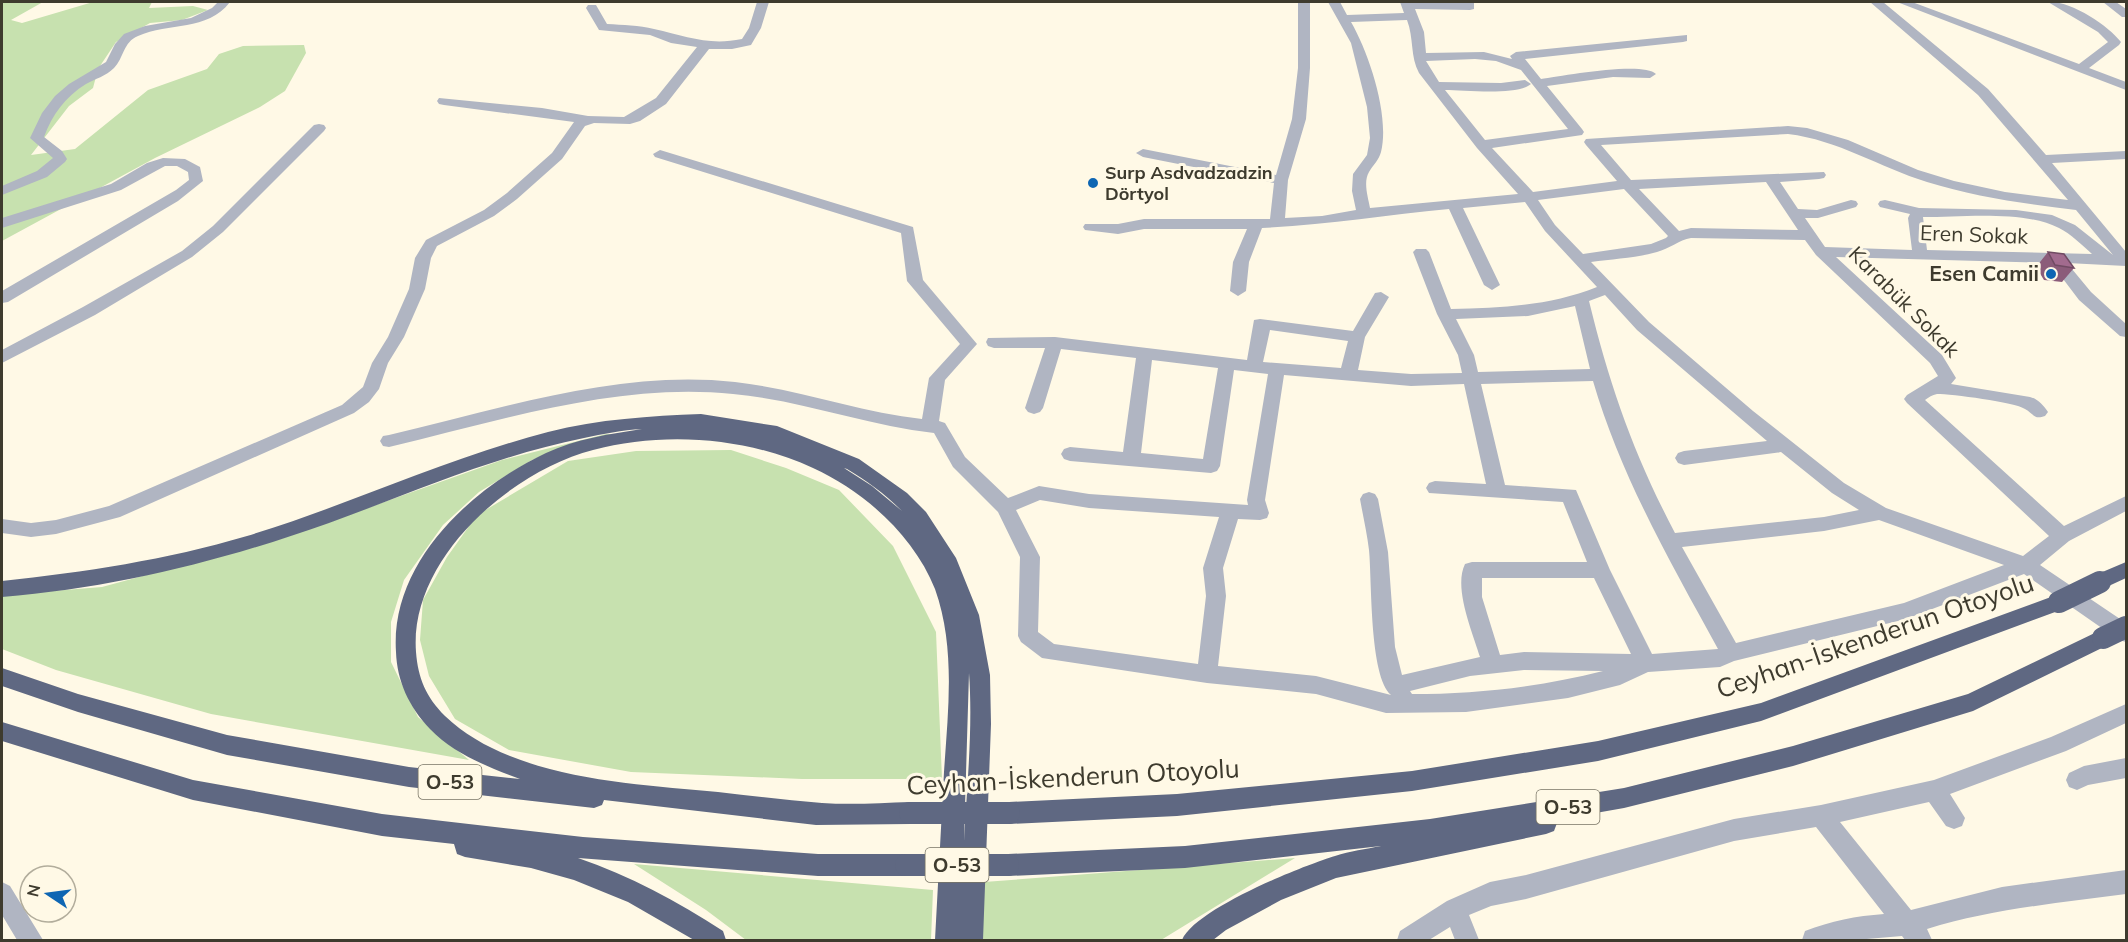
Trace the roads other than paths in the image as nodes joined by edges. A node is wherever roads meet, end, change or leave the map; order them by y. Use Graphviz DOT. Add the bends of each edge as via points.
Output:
graph roads {
  1 [pos="224,2"];
  2 [pos="763,2"];
  3 [pos="1304,2"];
  4 [pos="1334,2"];
  5 [pos="1876,2"];
  6 [pos="1903,2"];
  7 [pos="2054,2"];
  8 [pos="2109,2"];
  9 [pos="1470,6"];
  10 [pos="1408,7"];
  11 [pos="592,8"];
  12 [pos="2127,14"];
  13 [pos="1343,19"];
  14 [pos="1683,38"];
  15 [pos="705,45"];
  16 [pos="1419,57"];
  17 [pos="1524,67"];
  18 [pos="2081,68"];
  19 [pos="1650,74"];
  20 [pos="1540,83"];
  21 [pos="1525,84"];
  22 [pos="1436,86"];
  23 [pos="2127,86"];
  24 [pos="444,101"];
  25 [pos="586,120"];
  26 [pos="319,128"];
  27 [pos="1482,145"];
  28 [pos="1143,153"];
  29 [pos="660,154"];
  30 [pos="2127,155"];
  31 [pos="2042,159"];
  32 [pos="1819,175"];
  33 [pos="1770,178"];
  34 [pos="1281,180"];
  35 [pos="1627,184"];
  36 [pos="2,191"];
  37 [pos="1529,197"];
  38 [pos="1454,204"];
  39 [pos="1851,204"];
  40 [pos="1885,204"];
  41 [pos="2080,206"];
  42 [pos="1918,212"];
  43 [pos="1364,213"];
  44 [pos="1795,213"];
  45 [pos="1277,222"];
  46 [pos="2,223"];
  47 [pos="1256,224"];
  48 [pos="1090,227"];
  49 [pos="1810,235"];
  50 [pos="1676,236"];
  51 [pos="1421,252"];
  52 [pos="1821,252"];
  53 [pos="1920,255"];
  54 [pos="2055,258"];
  55 [pos="1581,259"];
  56 [pos="2108,260"];
  57 [pos="2126,261"];
  58 [pos="1492,285"];
  59 [pos="1609,288"];
  60 [pos="1238,291"];
  61 [pos="1381,297"];
  62 [pos="2,298"];
  63 [pos="1581,300"];
  64 [pos="1444,314"];
  65 [pos="2127,332"];
  66 [pos="1357,337"];
  67 [pos="994,342"];
  68 [pos="1055,344"];
  69 [pos="1145,354"];
  70 [pos="2,357"];
  71 [pos="1227,362"];
  72 [pos="1254,365"];
  73 [pos="1277,369"];
  74 [pos="1599,375"];
  75 [pos="1348,376"];
  76 [pos="1473,379"];
  77 [pos="1932,388"];
  78 [pos="1034,408"];
  79 [pos="2039,412"];
  80 [pos="930,426"];
  81 [pos="389,441"];
  82 [pos="1784,444"];
  83 [pos="1070,454"];
  84 [pos="1684,459"];
  85 [pos="1131,460"];
  86 [pos="1435,488"];
  87 [pos="1497,490"];
  88 [pos="1369,499"];
  89 [pos="2127,503"];
  90 [pos="1005,507"];
  91 [pos="1230,513"];
  92 [pos="1879,513"];
  93 [pos="2,526"];
  94 [pos="2062,536"];
  95 [pos="1669,541"];
  96 [pos="2026,565"];
  97 [pos="1600,570"];
  98 [pos="2127,570"];
  99 [pos="2,589"];
  100 [pos="2127,627"];
  101 [pos="2127,634"];
  102 [pos="1731,653"];
  103 [pos="1646,663"];
  104 [pos="1493,665"];
  105 [pos="1207,674"];
  106 [pos="2,677"];
  107 [pos="1395,686"];
  108 [pos="1406,704"];
  109 [pos="2127,713"];
  110 [pos="2,732"];
  111 [pos="1794,756"];
  112 [pos="2127,768"];
  113 [pos="2077,780"];
  114 [pos="193,790"];
  115 [pos="1934,790"];
  116 [pos="827,814"];
  117 [pos="1821,816"];
  118 [pos="1954,818"];
  119 [pos="2127,882"];
  120 [pos="2,894"];
  121 [pos="1455,909"];
  122 [pos="1913,932"];
  123 [pos="31,940"];
  124 [pos="714,940"];
  125 [pos="947,940"];
  126 [pos="971,940"];
  127 [pos="1194,940"];
  128 [pos="1409,940"];
  129 [pos="1467,940"];
  130 [pos="1814,940"];
  1 -- 36 [label="street" via="203,17 130,34 117,47 112,63 57,100 42,124 37,138 60,159 42,174"];
  2 -- 15 [label="street" via="747,42"];
  3 -- 34 [label="street" via="1299,119"];
  4 -- 13 [label="street"];
  5 -- 31 [label="street" via="1983,92"];
  6 -- 18 [label="street"];
  7 -- 18 [label="street" via="2102,29 2115,42"];
  8 -- 12 [label="street"];
  9 -- 10 [label="street"];
  10 -- 13 [label="street"];
  10 -- 16 [label="street" via="1418,32"];
  11 -- 15 [label="street" via="603,27 652,32"];
  13 -- 43 [label="street" via="1357,43 1374,107 1374,155 1360,174"];
  14 -- 17 [label="street" via="1516,56"];
  15 -- 25 [label="street" via="668,94 647,111 625,121"];
  16 -- 17 [label="street" via="1489,56"];
  16 -- 22 [label="street" via="1419,64"];
  17 -- 20 [label="street"];
  18 -- 23 [label="street"];
  19 -- 20 [label="street" via="1612,73"];
  20 -- 27 [label="street" via="1576,132"];
  21 -- 22 [label="street"];
  22 -- 27 [label="street"];
  24 -- 25 [label="street"];
  25 -- 93 [label="street" via="558,156 512,196 489,213 442,236 426,250 417,289 363,399 112,512 56,527 32,530"];
  26 -- 70 [label="street" via="187,254"];
  27 -- 37 [label="street"];
  28 -- 34 [label="street"];
  29 -- 80 [label="street" via="908,230 915,281 969,344 937,378"];
  30 -- 31 [label="street"];
  31 -- 41 [label="street"];
  32 -- 33 [label="street"];
  33 -- 35 [label="street"];
  33 -- 44 [label="street, Karabük Sokak"];
  34 -- 45 [label="street"];
  35 -- 37 [label="street"];
  35 -- 41 [label="street" via="1591,142 1788,130 1826,136 1930,179 2000,196"];
  35 -- 50 [label="street"];
  37 -- 38 [label="street"];
  37 -- 55 [label="street" via="1550,228"];
  38 -- 43 [label="street"];
  38 -- 58 [label="street"];
  39 -- 44 [label="street" via="1818,214"];
  40 -- 42 [label="street"];
  41 -- 57 [label="street"];
  42 -- 53 [label="street" via="1915,218"];
  42 -- 56 [label="street" via="2049,219 2065,225"];
  43 -- 45 [label="street" via="1322,221"];
  44 -- 49 [label="street, Karabük Sokak"];
  45 -- 47 [label="street"];
  46 -- 62 [label="street" via="95,195 163,162 180,162 195,170 196,181 181,196 136,218"];
  47 -- 48 [label="street"];
  47 -- 60 [label="street" via="1241,262"];
  49 -- 50 [label="street"];
  49 -- 52 [label="street, Karabük Sokak"];
  50 -- 55 [label="street" via="1654,248"];
  51 -- 64 [label="street"];
  52 -- 53 [label="street, Eren Sokak"];
  52 -- 77 [label="street, Karabük Sokak" via="1936,359 1948,378"];
  53 -- 54 [label="street, Eren Sokak"];
  54 -- 56 [label="street, Eren Sokak"];
  54 -- 65 [label="street" via="2085,296"];
  55 -- 59 [label="street"];
  56 -- 57 [label="street, Eren Sokak"];
  59 -- 63 [label="street"];
  59 -- 82 [label="street" via="1644,326"];
  61 -- 66 [label="street"];
  63 -- 64 [label="street" via="1538,311"];
  63 -- 74 [label="street"];
  64 -- 76 [label="street" via="1466,355"];
  66 -- 72 [label="street" via="1260,324 1262,332"];
  66 -- 75 [label="street"];
  67 -- 68 [label="street"];
  68 -- 69 [label="street"];
  68 -- 78 [label="street"];
  69 -- 71 [label="street"];
  69 -- 85 [label="street"];
  71 -- 72 [label="street"];
  71 -- 85 [label="street" via="1211,466"];
  72 -- 73 [label="street"];
  73 -- 75 [label="street"];
  73 -- 91 [label="street" via="1256,500 1260,513"];
  74 -- 76 [label="street"];
  74 -- 95 [label="street" via="1618,432"];
  75 -- 76 [label="street"];
  76 -- 87 [label="street"];
  77 -- 79 [label="street" via="2030,403"];
  77 -- 94 [label="street, Karabük Sokak" via="1913,399"];
  80 -- 81 [label="street" via="889,421 763,391 666,387 595,393"];
  80 -- 90 [label="street" via="939,427 959,462"];
  82 -- 84 [label="street"];
  82 -- 92 [label="street" via="1838,488"];
  83 -- 85 [label="street"];
  86 -- 87 [label="street"];
  87 -- 97 [label="street" via="1570,495"];
  88 -- 107 [label="street" via="1379,558 1383,648"];
  89 -- 94 [label="street"];
  90 -- 91 [label="street" via="1039,493"];
  90 -- 105 [label="street" via="1030,557 1028,636 1049,652"];
  91 -- 105 [label="street" via="1213,568 1216,596"];
  92 -- 95 [label="street" via="1824,524"];
  92 -- 96 [label="street"];
  94 -- 96 [label="street"];
  95 -- 102 [label="street"];
  96 -- 101 [label="street"];
  96 -- 102 [label="street" via="1906,611"];
  97 -- 103 [label="street"];
  97 -- 104 [label="street" via="1472,570 1472,597"];
  98 -- 116 [label="highway, Ceyhan-İskenderun Otoyolu / O-53, bridge" via="2059,602 1761,712 1598,751 1401,782 1177,805 1009,813"];
  99 -- 126 [label="highway" via="115,576 185,561 254,541 512,448 578,431 646,421 696,420 745,424 784,433 828,450 902,498 933,534 961,585 976,647 980,715"];
  100 -- 111 [label="highway, O-53, bridge" via="1973,702"];
  102 -- 103 [label="street" via="1720,658"];
  103 -- 104 [label="street" via="1524,661"];
  103 -- 108 [label="street" via="1620,676 1568,689 1466,703"];
  104 -- 107 [label="street"];
  105 -- 108 [label="street" via="1316,685 1386,704"];
  106 -- 116 [label="highway, Ceyhan-İskenderun Otoyolu / O-53" via="227,745 409,777 601,799"];
  107 -- 108 [label="street"];
  109 -- 115 [label="street" via="2058,744"];
  110 -- 114 [label="highway, O-53"];
  111 -- 114 [label="highway, O-53, bridge" via="1624,798 1430,830 1185,857 1008,865 818,865 583,849 382,825"];
  111 -- 127 [label="highway" via="1631,805 1336,867 1274,891"];
  112 -- 113 [label="street"];
  114 -- 124 [label="highway" via="380,831 551,861 625,887"];
  115 -- 117 [label="street"];
  115 -- 118 [label="street"];
  116 -- 125 [label="highway" via="601,790 525,771 469,746 432,720 411,686 402,649 406,615 420,578 443,543 472,511 505,485 586,444 647,434 694,432 740,437 777,446 853,481 918,541 945,590 958,647"];
  117 -- 121 [label="street" via="1734,830 1490,894"];
  117 -- 122 [label="street"];
  119 -- 122 [label="street" via="2002,898 1944,912"];
  120 -- 123 [label="street"];
  121 -- 128 [label="street"];
  121 -- 129 [label="street"];
  122 -- 130 [label="street" via="1849,929"];
}
